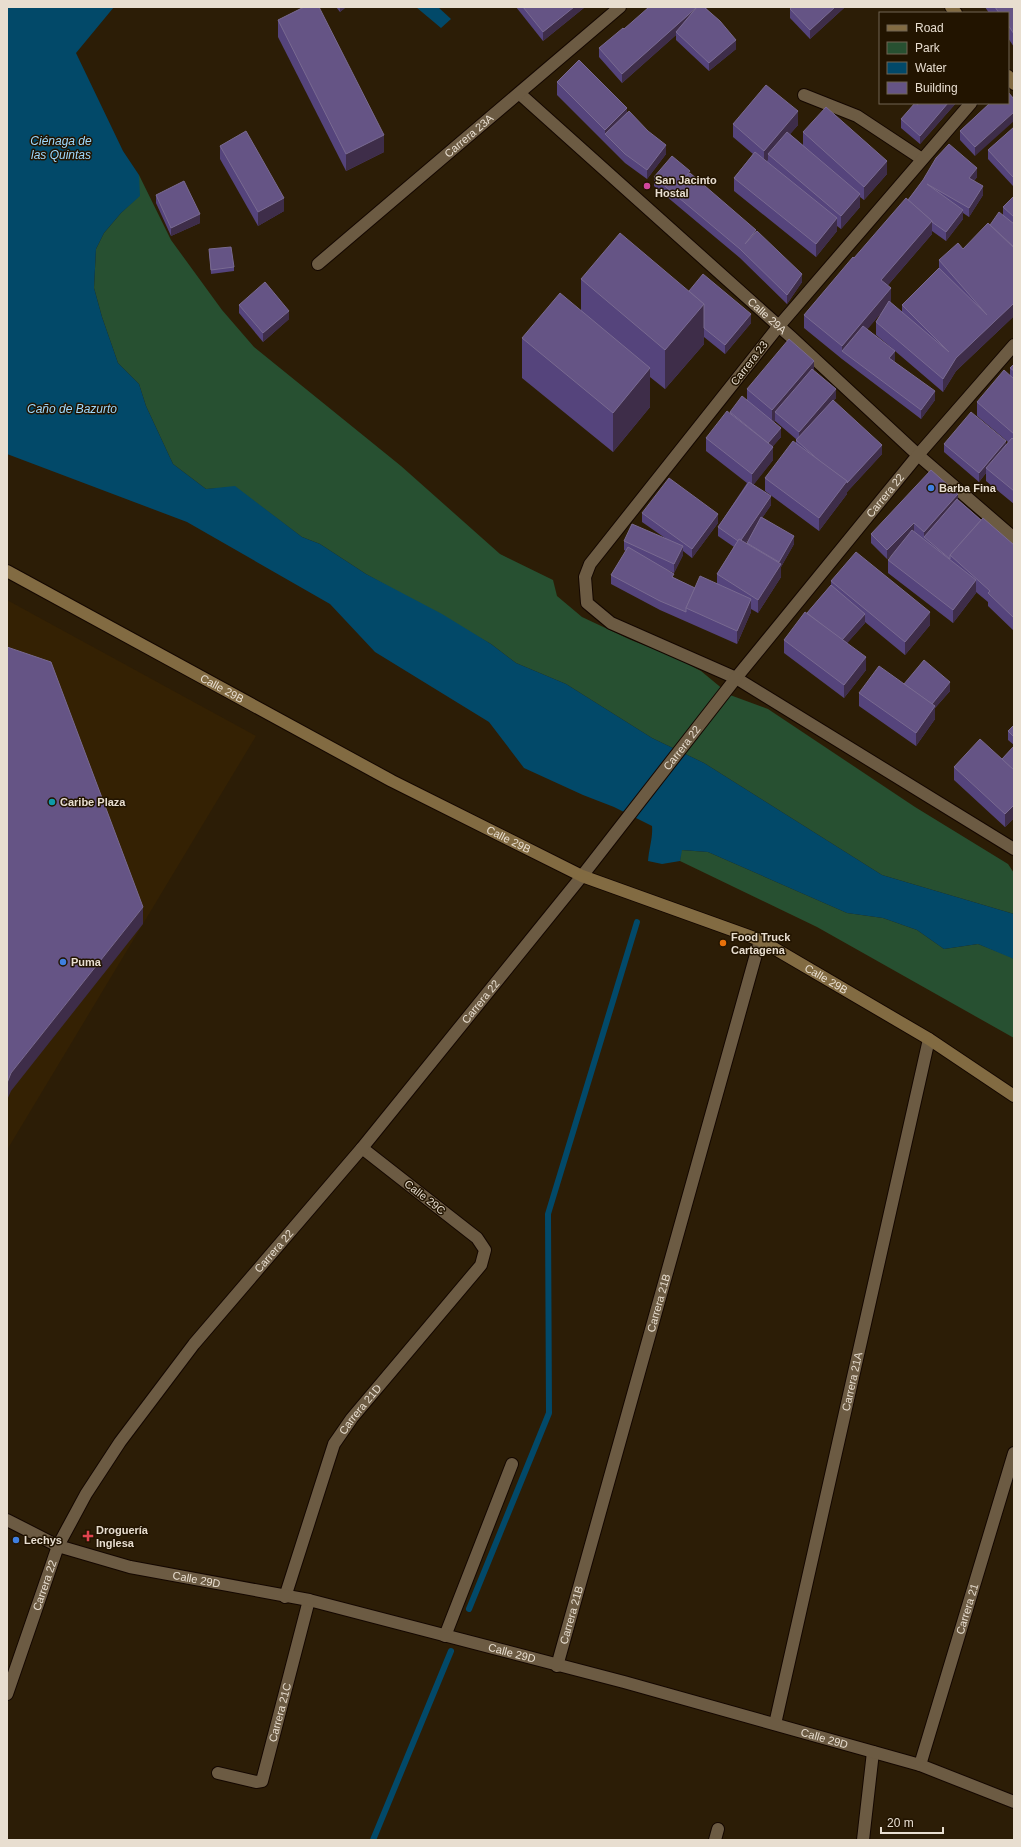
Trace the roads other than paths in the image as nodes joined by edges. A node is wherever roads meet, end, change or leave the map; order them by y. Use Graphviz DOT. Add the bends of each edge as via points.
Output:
graph roads {
  1 [pos="620,7"];
  2 [pos="520,94"];
  3 [pos="804,95"];
  4 [pos="970,104"];
  5 [pos="922,159"];
  6 [pos="318,264"];
  7 [pos="778,327"];
  8 [pos="1014,345"];
  9 [pos="918,455"];
  10 [pos="1014,538"];
  11 [pos="7,572"];
  12 [pos="736,678"];
  13 [pos="1014,849"];
  14 [pos="582,876"];
  15 [pos="760,940"];
  16 [pos="929,1039"];
  17 [pos="1014,1096"];
  18 [pos="362,1148"];
  19 [pos="485,1250"];
  20 [pos="1014,1453"];
  21 [pos="512,1464"];
  22 [pos="7,1520"];
  23 [pos="58,1546"];
  24 [pos="285,1596"];
  25 [pos="309,1600"];
  26 [pos="445,1636"];
  27 [pos="557,1666"];
  28 [pos="7,1694"];
  29 [pos="775,1724"];
  30 [pos="873,1752"];
  31 [pos="920,1765"];
  32 [pos="218,1773"];
  33 [pos="1014,1802"];
  34 [pos="863,1840"];
  1 -- 2 [label="street, Carrera 23A"];
  2 -- 6 [label="street, Carrera 23A"];
  2 -- 7 [label="street, Calle 29A"];
  3 -- 5 [label="street" via="857,116"];
  4 -- 5 [label="street, Carrera 23"];
  5 -- 7 [label="street, Carrera 23"];
  7 -- 9 [label="street, Calle 29A"];
  7 -- 12 [label="street, Carrera 23" via="590,564 585,577 586,603 611,623"];
  8 -- 9 [label="street, Carrera 22"];
  9 -- 10 [label="street, Calle 29A"];
  9 -- 12 [label="street, Carrera 22"];
  11 -- 14 [label="main road, Calle 29B" via="392,781"];
  12 -- 13 [label="street"];
  12 -- 14 [label="street, Carrera 22"];
  14 -- 15 [label="main road, Calle 29B"];
  14 -- 18 [label="street, Carrera 22"];
  15 -- 16 [label="main road, Calle 29B"];
  15 -- 27 [label="street, Carrera 21B"];
  16 -- 17 [label="main road, Calle 29B"];
  16 -- 29 [label="street, Carrera 21A"];
  18 -- 19 [label="street, Calle 29C" via="477,1238"];
  18 -- 23 [label="street, Carrera 22" via="194,1344 120,1442 86,1494"];
  19 -- 24 [label="street, Carrera 21D" via="481,1264 352,1418 334,1444"];
  20 -- 31 [label="street, Carrera 21"];
  21 -- 26 [label="street"];
  22 -- 23 [label="street, Calle 29D"];
  23 -- 24 [label="street, Calle 29D" via="130,1567"];
  23 -- 28 [label="street, Carrera 22"];
  24 -- 25 [label="street, Calle 29D"];
  25 -- 26 [label="street, Calle 29D"];
  25 -- 32 [label="street, Carrera 21C" via="262,1781 256,1782"];
  26 -- 27 [label="street, Calle 29D"];
  27 -- 29 [label="street, Calle 29D"];
  29 -- 30 [label="street, Calle 29D"];
  30 -- 31 [label="street, Calle 29D"];
  30 -- 34 [label="street"];
  31 -- 33 [label="street, Calle 29D"];
}
